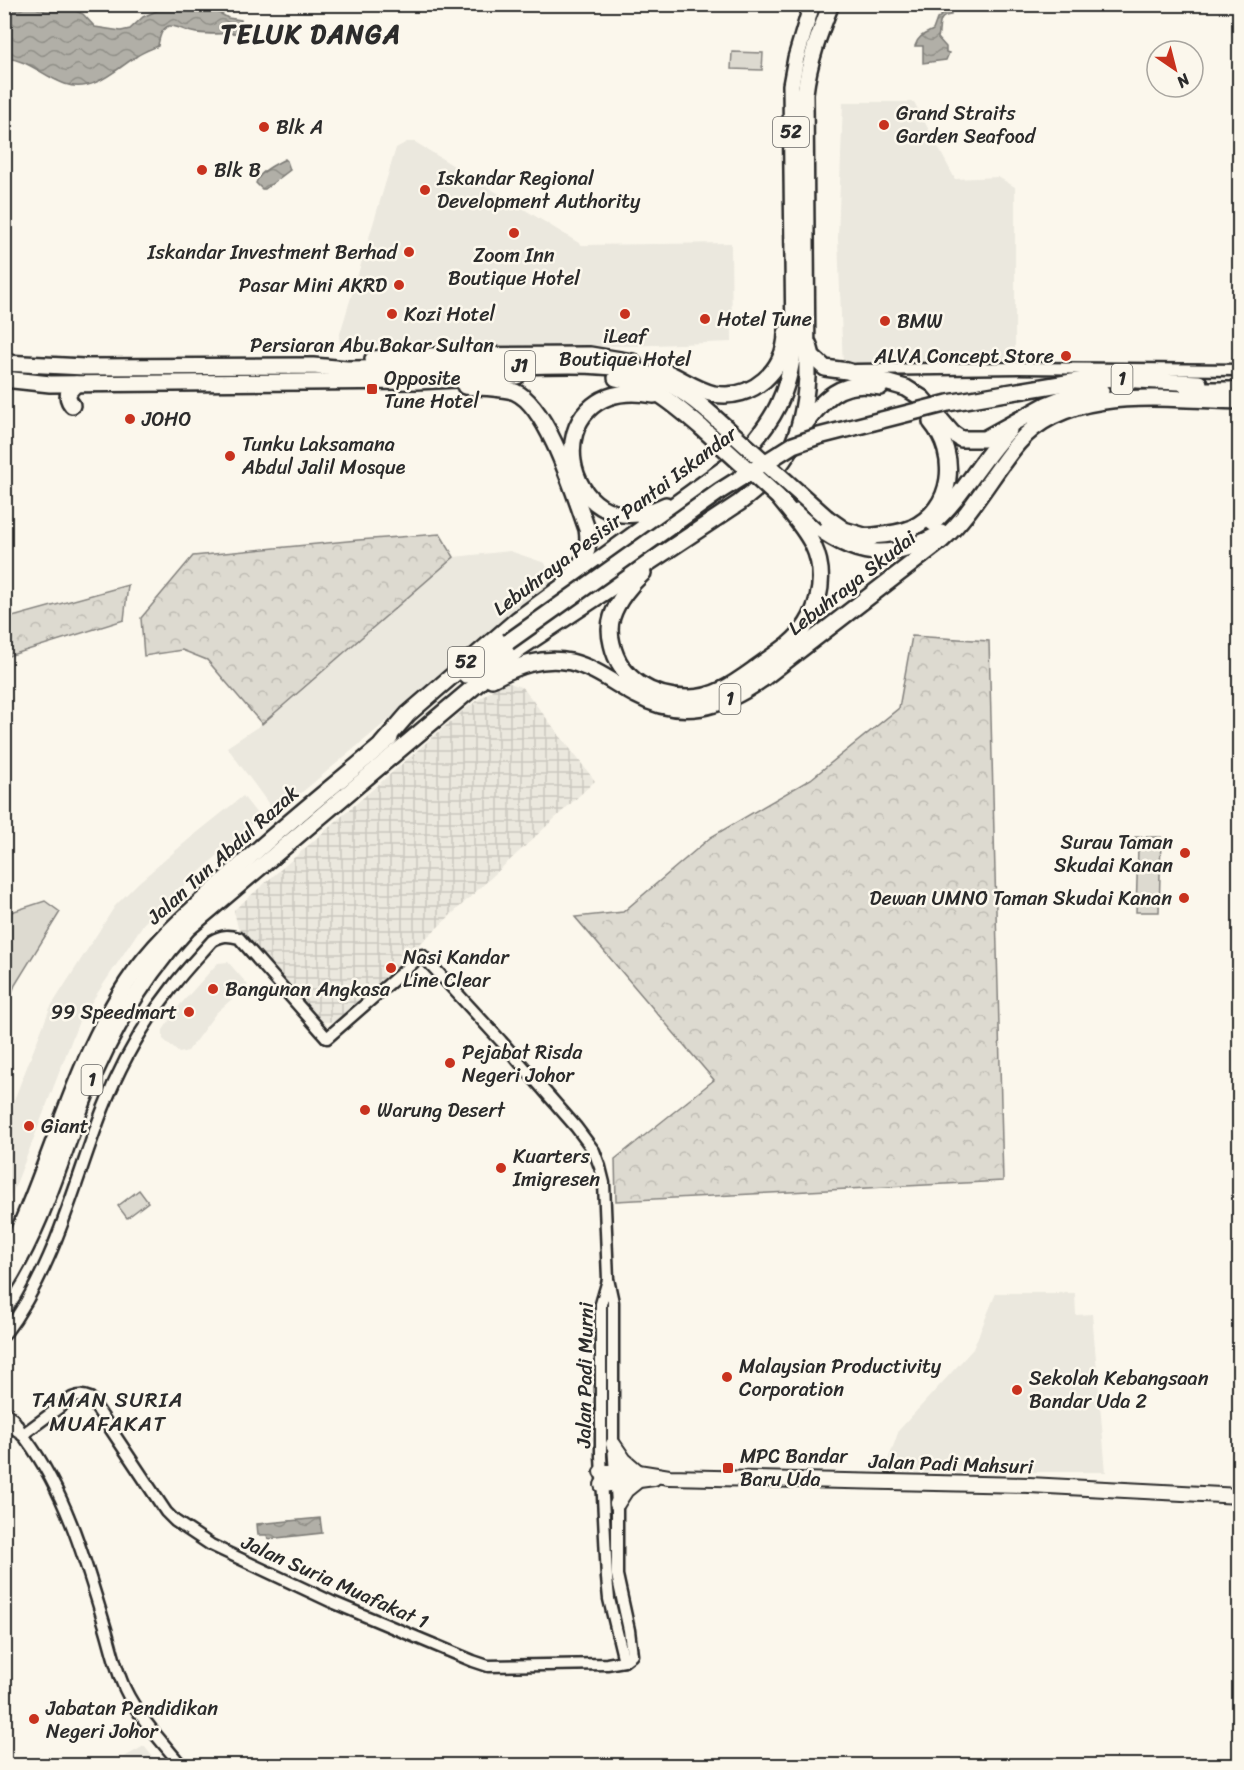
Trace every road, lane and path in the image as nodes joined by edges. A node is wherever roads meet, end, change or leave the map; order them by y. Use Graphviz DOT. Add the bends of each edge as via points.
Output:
graph roads {
  1 [pos="812,4"];
  2 [pos="831,4"];
  3 [pos="791,206"];
  4 [pos="808,339"];
  5 [pos="4,363"];
  6 [pos="313,366"];
  7 [pos="1239,370"];
  8 [pos="847,371"];
  9 [pos="4,379"];
  10 [pos="417,381"];
  11 [pos="76,384"];
  12 [pos="1239,386"];
  13 [pos="665,397"];
  14 [pos="1239,401"];
  15 [pos="72,405"];
  16 [pos="1024,416"];
  17 [pos="796,436"];
  18 [pos="693,491"];
  19 [pos="957,525"];
  20 [pos="820,532"];
  21 [pos="862,537"];
  22 [pos="662,554"];
  23 [pos="559,589"];
  24 [pos="464,696"];
  25 [pos="382,744"];
  26 [pos="4,1262"];
  27 [pos="608,1279"];
  28 [pos="4,1286"];
  29 [pos="4,1335"];
  30 [pos="7,1416"];
  31 [pos="38,1422"];
  32 [pos="21,1434"];
  33 [pos="614,1444"];
  34 [pos="34,1450"];
  35 [pos="638,1477"];
  36 [pos="608,1478"];
  37 [pos="1239,1496"];
  38 [pos="617,1504"];
  39 [pos="624,1661"];
  40 [pos="182,1766"];
  1 -- 3 [label="highway, Lebuhraya Pesisir Pantai Iskandar / 52" via="791,85"];
  2 -- 4 [label="highway, 52" via="808,66 805,93"];
  3 -- 6 [label="highway" via="787,222 783,351 773,371 760,384 739,394 713,394 649,366 590,355 411,356"];
  3 -- 18 [label="highway, Lebuhraya Pesisir Pantai Iskandar / 52" via="794,344 786,388 759,437 740,457"];
  4 -- 8 [label="highway" via="818,363"];
  4 -- 17 [label="highway, 52" via="807,387"];
  5 -- 6 [label="highway, Persiaran Abu Bakar Sultan / J1" via="84,367"];
  6 -- 20 [label="highway, Persiaran Abu Bakar Sultan / J1, bridge" via="535,366 645,373 695,400 713,416"];
  7 -- 8 [label="street"];
  8 -- 16 [label="highway" via="906,388 922,398 962,439 984,439"];
  9 -- 11 [label="highway, Persiaran Abu Bakar Sultan / J1"];
  10 -- 11 [label="highway, Persiaran Abu Bakar Sultan / J1"];
  10 -- 13 [label="highway, Persiaran Abu Bakar Sultan / J1" via="604,377 633,381"];
  10 -- 23 [label="highway" via="506,389 529,402 540,417 553,441 588,538 584,561"];
  11 -- 15 [label="highway" via="67,393"];
  12 -- 16 [label="highway" via="1231,390 1091,391 1066,397"];
  12 -- 25 [label="highway, Jalan Tun Abdul Razak / 1, bridge" via="1096,378 948,402 793,445 720,491 508,642"];
  13 -- 18 [label="highway" via="626,393 594,405 574,433 572,462 589,497 615,512 645,513"];
  13 -- 20 [label="highway, Persiaran Abu Bakar Sultan / J1, bridge"];
  14 -- 19 [label="highway, Lebuhraya Skudai / 1" via="1114,398 1074,407 1030,430"];
  16 -- 21 [label="highway" via="997,442 933,523 891,540"];
  17 -- 21 [label="highway" via="831,394 850,386 870,385 891,389 907,399 941,434 950,465 948,482 936,507 922,522 905,531"];
  17 -- 22 [label="highway, 52" via="783,462 759,488"];
  18 -- 23 [label="highway, Lebuhraya Pesisir Pantai Iskandar / 52"];
  19 -- 20 [label="highway" via="916,545 881,553 862,551"];
  19 -- 24 [label="highway, Lebuhraya Skudai / 1" via="761,680 722,703 686,709 656,704 591,670 571,662 554,661 522,665"];
  20 -- 21 [label="highway, Persiaran Abu Bakar Sultan / J1" via="844,530"];
  20 -- 22 [label="highway" via="821,581 817,604 803,629 732,685 718,693 688,698 663,695 624,673 610,637 612,619 623,597"];
  22 -- 24 [label="highway, 52" via="520,648"];
  23 -- 25 [label="highway, Lebuhraya Pesisir Pantai Iskandar / 52" via="518,619 408,714"];
  24 -- 28 [label="highway, Jalan Tun Abdul Razak / 1" via="220,899 165,954 134,999 95,1072 48,1201"];
  25 -- 26 [label="highway, Jalan Tun Abdul Razak / 1" via="239,864 181,919 135,971 81,1073 27,1215"];
  27 -- 29 [label="street, Jalan Padi Murni" via="604,1183 594,1151 512,1053 422,955 327,1038 239,938 229,935 212,941 173,985 123,1062 55,1246"];
  27 -- 33 [label="street, Jalan Padi Murni" via="614,1302"];
  27 -- 36 [label="street, Jalan Padi Murni" via="601,1304"];
  30 -- 31 [label="street"];
  30 -- 32 [label="street"];
  31 -- 32 [label="street"];
  31 -- 34 [label="street"];
  31 -- 39 [label="street, Jalan Suria Muafakat 1" via="72,1398 90,1398 175,1521 211,1545 434,1646 488,1666"];
  32 -- 34 [label="street"];
  33 -- 35 [label="main road"];
  33 -- 36 [label="street, Jalan Padi Murni"];
  34 -- 40 [label="street" via="71,1522 125,1689"];
  35 -- 36 [label="main road, Jalan Padi Mahsuri"];
  35 -- 37 [label="main road, Jalan Padi Mahsuri" via="1029,1485"];
  35 -- 38 [label="main road"];
  36 -- 38 [label="street"];
  36 -- 39 [label="street" via="609,1599"];
  38 -- 39 [label="street" via="617,1575 632,1650"];
}
